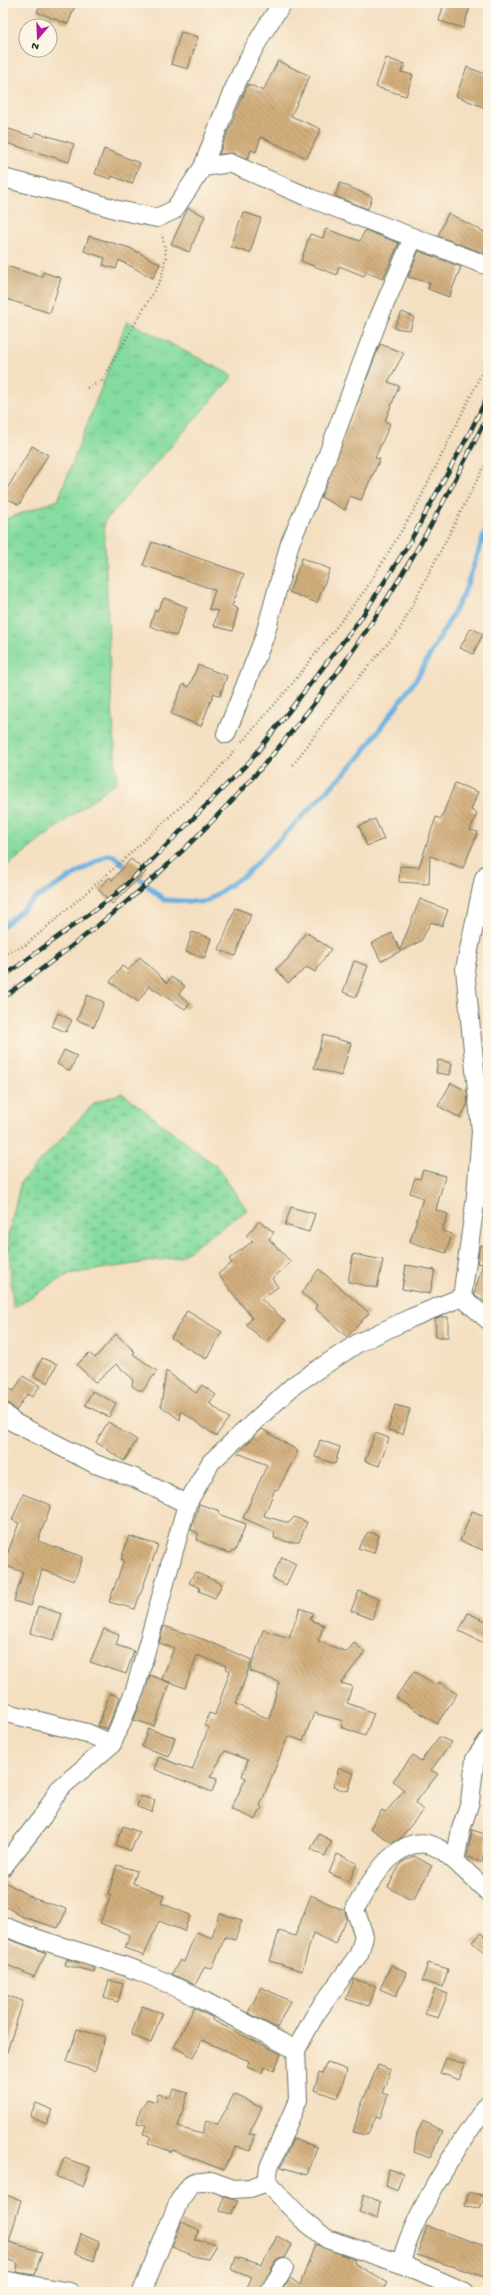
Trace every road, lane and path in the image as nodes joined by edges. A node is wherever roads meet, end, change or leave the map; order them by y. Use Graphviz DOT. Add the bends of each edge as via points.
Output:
graph roads {
  1 [pos="283,3"];
  2 [pos="203,167"];
  3 [pos="3,178"];
  4 [pos="157,218"];
  5 [pos="413,238"];
  6 [pos="488,266"];
  7 [pos="488,354"];
  8 [pos="87,388"];
  9 [pos="488,459"];
  10 [pos="226,734"];
  11 [pos="293,765"];
  12 [pos="488,873"];
  13 [pos="3,954"];
  14 [pos="462,1297"];
  15 [pos="488,1320"];
  16 [pos="3,1412"];
  17 [pos="188,1504"];
  18 [pos="3,1712"];
  19 [pos="488,1740"];
  20 [pos="112,1744"];
  21 [pos="455,1861"];
  22 [pos="3,1867"];
  23 [pos="488,1892"];
  24 [pos="3,1926"];
  25 [pos="296,2050"];
  26 [pos="488,2104"];
  27 [pos="267,2182"];
  28 [pos="401,2264"];
  29 [pos="284,2268"];
  30 [pos="3,2280"];
  31 [pos="70,2292"];
  32 [pos="142,2292"];
  33 [pos="270,2292"];
  34 [pos="465,2292"];
  1 -- 2 [label="street" via="230,93"];
  2 -- 4 [label="street" via="174,210"];
  2 -- 5 [label="street" via="230,163 310,198"];
  3 -- 4 [label="street" via="118,210"];
  4 -- 8 [label="path" via="164,237 166,256 161,279 101,382"];
  5 -- 6 [label="street"];
  5 -- 10 [label="street" via="378,320 322,470 290,543 264,638"];
  7 -- 13 [label="path" via="480,377 417,505 366,589 292,684 208,781 26,945"];
  9 -- 11 [label="path" via="400,629 345,694"];
  12 -- 14 [label="street" via="484,878 464,969 481,1131 476,1196"];
  14 -- 15 [label="street"];
  14 -- 17 [label="street" via="358,1343 294,1385 211,1462"];
  16 -- 17 [label="street" via="13,1422 95,1464 134,1478"];
  17 -- 20 [label="street" via="135,1690"];
  18 -- 20 [label="street" via="87,1733"];
  19 -- 21 [label="street" via="475,1759 470,1802"];
  20 -- 22 [label="street" via="59,1789 43,1816"];
  21 -- 23 [label="street"];
  21 -- 25 [label="street" via="437,1848 421,1844 409,1846 396,1853 372,1877 355,1909 364,1936 359,1954 315,2015"];
  24 -- 25 [label="street" via="62,1948 112,1961 143,1973 239,2019"];
  25 -- 27 [label="street" via="298,2100 269,2167"];
  26 -- 28 [label="street" via="472,2125 426,2204 403,2252"];
  27 -- 28 [label="street" via="302,2219 327,2239"];
  27 -- 32 [label="street" via="250,2188 233,2189 211,2182 192,2183 180,2201"];
  28 -- 34 [label="street"];
  29 -- 33 [label="street"];
  30 -- 31 [label="street"];
}
